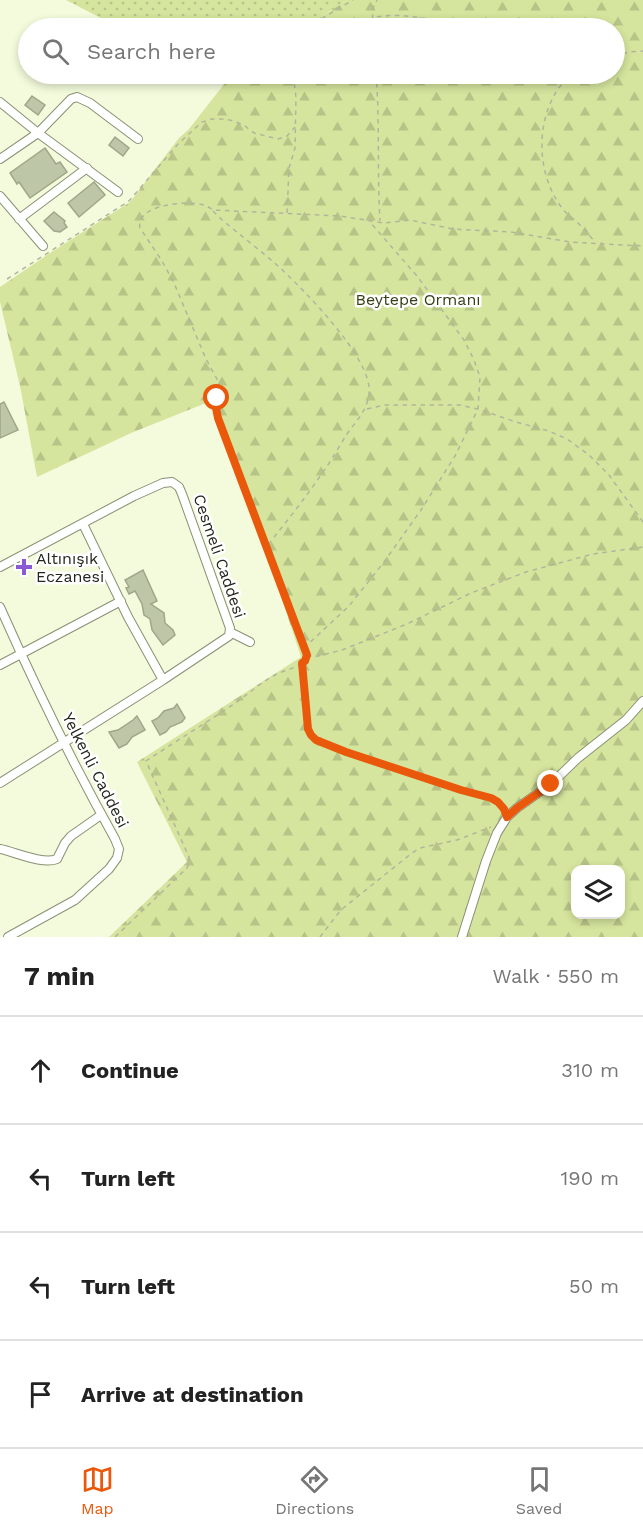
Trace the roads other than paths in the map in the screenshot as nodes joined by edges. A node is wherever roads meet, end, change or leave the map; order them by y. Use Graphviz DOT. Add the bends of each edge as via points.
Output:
graph roads {
  1 [pos="0,102"];
  2 [pos="38,133"];
  3 [pos="138,139"];
  4 [pos="0,159"];
  5 [pos="87,168"];
  6 [pos="118,192"];
  7 [pos="0,196"];
  8 [pos="19,219"];
  9 [pos="43,246"];
  10 [pos="83,524"];
  11 [pos="0,567"];
  12 [pos="121,601"];
  13 [pos="0,607"];
  14 [pos="230,633"];
  15 [pos="250,642"];
  16 [pos="21,654"];
  17 [pos="0,665"];
  18 [pos="163,680"];
  19 [pos="643,701"];
  20 [pos="64,743"];
  21 [pos="0,783"];
  22 [pos="101,815"];
  23 [pos="0,849"];
  24 [pos="8,937"];
  25 [pos="462,937"];
  1 -- 2 [label="street"];
  2 -- 3 [label="street" via="77,97"];
  2 -- 4 [label="street"];
  2 -- 5 [label="street"];
  5 -- 6 [label="street"];
  5 -- 8 [label="street"];
  7 -- 8 [label="street"];
  8 -- 9 [label="street"];
  10 -- 11 [label="street, Cesmeli Caddesi"];
  10 -- 12 [label="street"];
  10 -- 14 [label="street, Cesmeli Caddesi" via="134,496 172,482 182,494"];
  12 -- 16 [label="street"];
  12 -- 18 [label="street"];
  13 -- 16 [label="street, Yelkenli Caddesi"];
  14 -- 15 [label="street"];
  14 -- 18 [label="street, Cesmeli Caddesi"];
  16 -- 17 [label="street"];
  16 -- 20 [label="street, Yelkenli Caddesi"];
  18 -- 20 [label="street, Cesmeli Caddesi"];
  19 -- 25 [label="street" via="626,720 505,820 496,832"];
  20 -- 21 [label="street, Cesmeli Caddesi"];
  20 -- 22 [label="street, Yelkenli Caddesi"];
  22 -- 23 [label="street" via="71,836 52,861"];
  22 -- 24 [label="street, Yelkenli Caddesi" via="119,849 109,869 75,900"];
}
